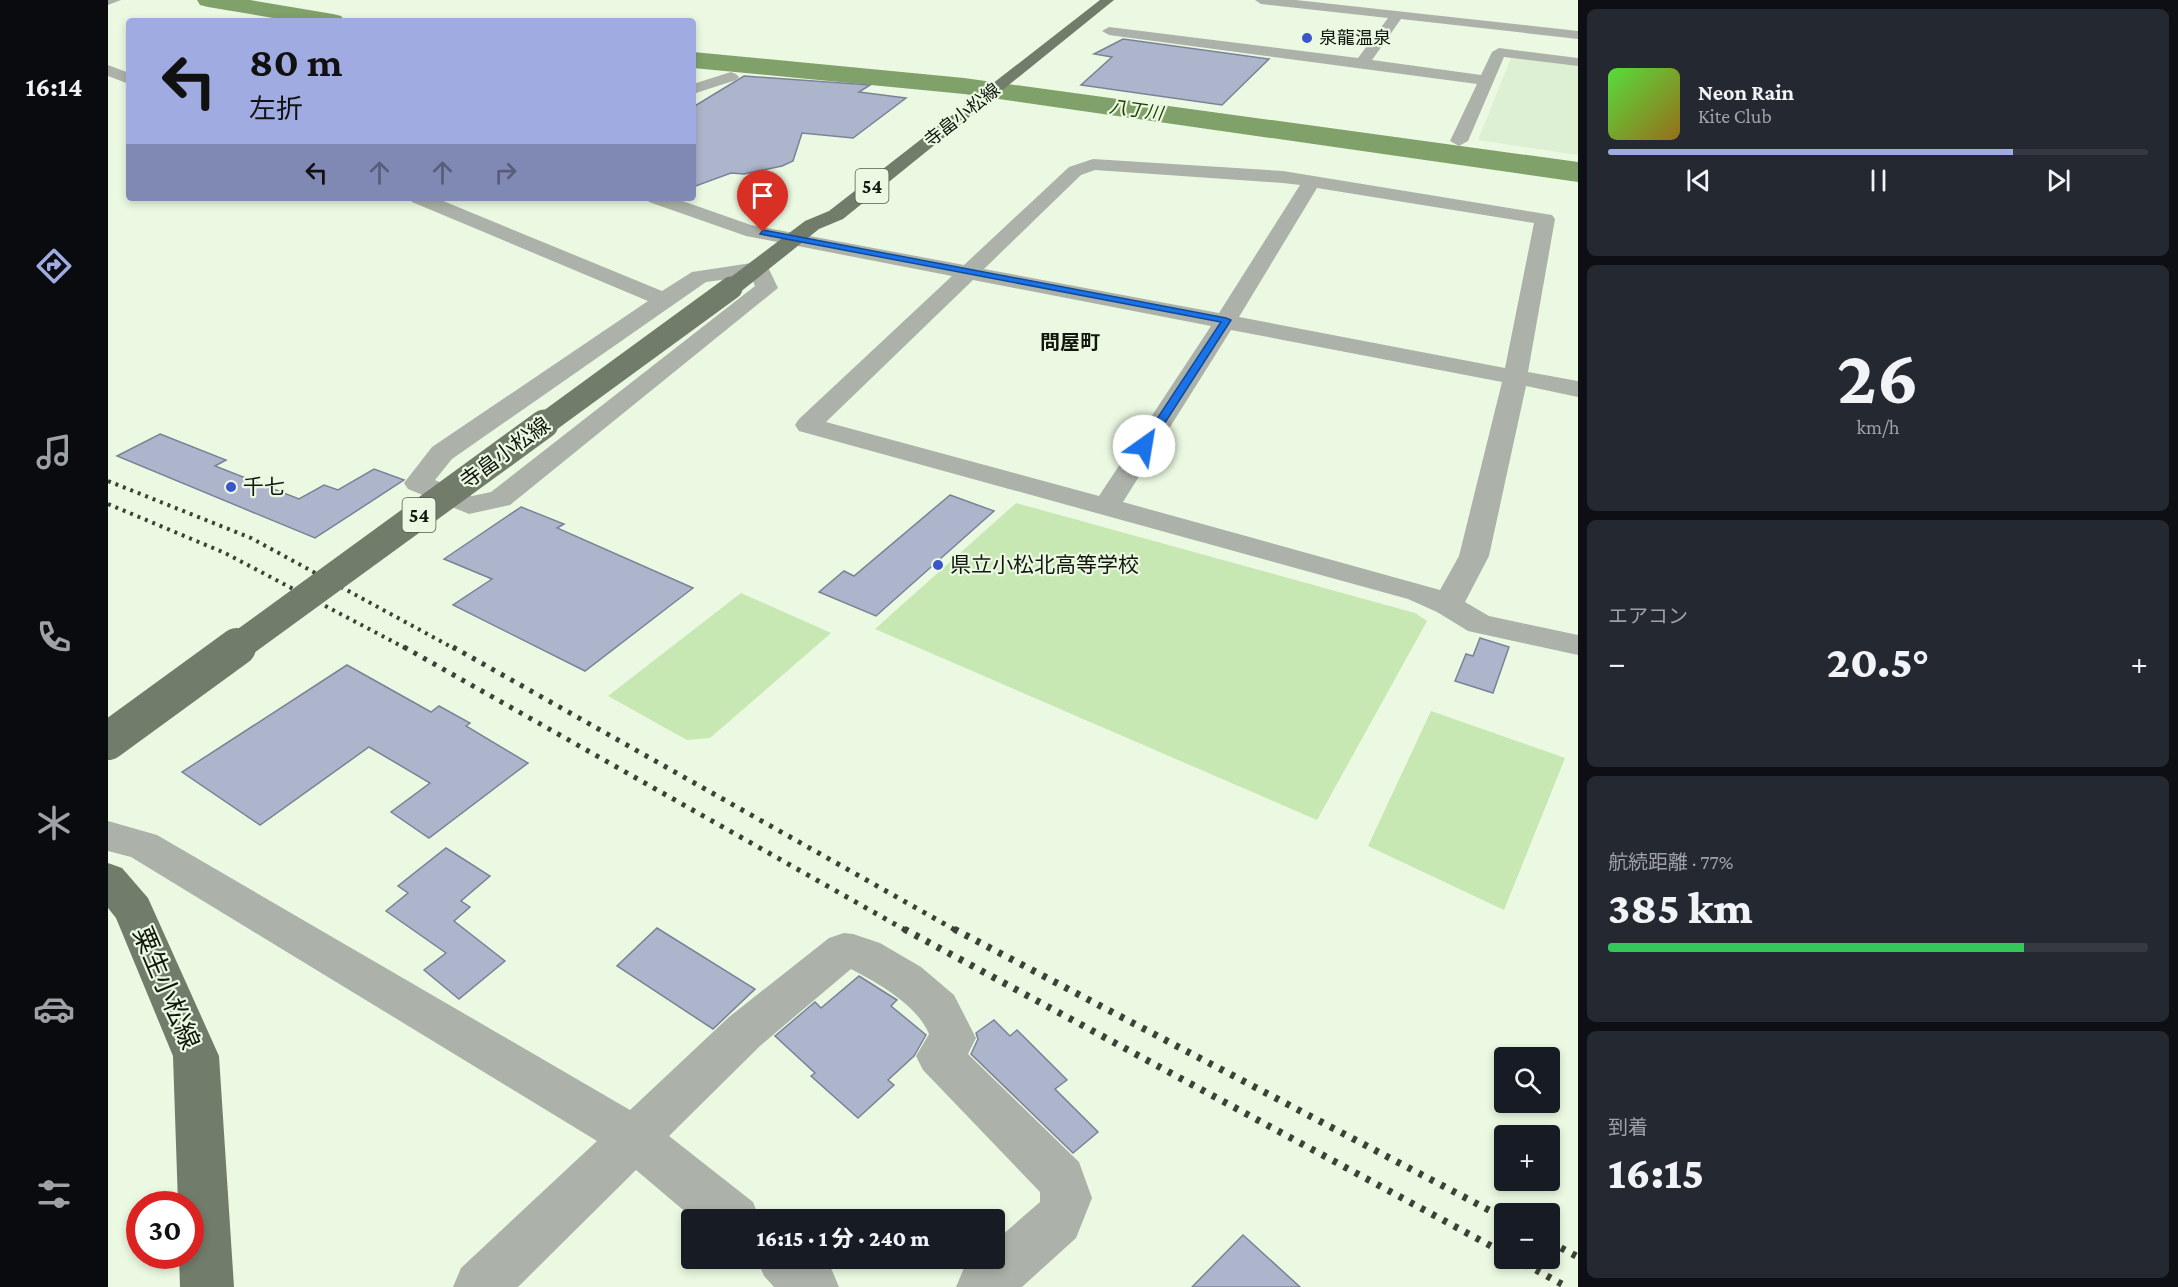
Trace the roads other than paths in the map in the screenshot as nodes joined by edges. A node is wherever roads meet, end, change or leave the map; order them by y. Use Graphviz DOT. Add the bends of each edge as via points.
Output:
graph roads {
  1 [pos="115,0"];
  2 [pos="1089,0"];
  3 [pos="1108,0"];
  4 [pos="1261,0"];
  5 [pos="108,1"];
  6 [pos="1397,15"];
  7 [pos="1109,31"];
  8 [pos="1578,35"];
  9 [pos="1036,48"];
  10 [pos="1016,53"];
  11 [pos="1578,62"];
  12 [pos="1362,63"];
  13 [pos="108,70"];
  14 [pos="731,77"];
  15 [pos="126,78"];
  16 [pos="1485,80"];
  17 [pos="696,88"];
  18 [pos="971,88"];
  19 [pos="906,137"];
  20 [pos="1459,141"];
  21 [pos="1311,182"];
  22 [pos="426,201"];
  23 [pos="664,201"];
  24 [pos="804,232"];
  25 [pos="758,268"];
  26 [pos="969,271"];
  27 [pos="664,300"];
  28 [pos="1226,320"];
  29 [pos="1515,378"];
  30 [pos="1578,389"];
  31 [pos="1106,506"];
  32 [pos="1448,605"];
  33 [pos="1578,645"];
  34 [pos="108,741"];
  35 [pos="108,836"];
  36 [pos="108,879"];
  37 [pos="634,1138"];
  38 [pos="721,1209"];
  39 [pos="793,1269"];
  40 [pos="196,1275"];
  41 [pos="480,1287"];
  42 [pos="812,1287"];
  43 [pos="982,1287"];
  1 -- 5 [label="street"];
  2 -- 9 [label="main road, 寺畠小松線 / 54"];
  3 -- 9 [label="main road, 寺畠小松線 / 54"];
  4 -- 6 [label="street"];
  6 -- 8 [label="street"];
  6 -- 12 [label="street"];
  7 -- 12 [label="street"];
  9 -- 24 [label="main road, 寺畠小松線 / 54" via="836,215"];
  10 -- 18 [label="main road, 寺畠小松線"];
  11 -- 16 [label="street" via="1499,52"];
  12 -- 16 [label="street"];
  13 -- 15 [label="street"];
  14 -- 17 [label="street"];
  16 -- 20 [label="street"];
  19 -- 24 [label="main road, 寺畠小松線 / 54" via="816,208 809,215"];
  21 -- 26 [label="street" via="1093,164 1075,171"];
  21 -- 28 [label="street"];
  21 -- 29 [label="street" via="1545,219"];
  22 -- 27 [label="street"];
  23 -- 24 [label="street" via="746,230"];
  24 -- 25 [label="main road, 寺畠小松線 / 54"];
  24 -- 26 [label="street"];
  25 -- 27 [label="street" via="700,277"];
  25 -- 27 [label="street" via="767,288 500,499 469,505 418,483 442,453"];
  25 -- 34 [label="main road, 寺畠小松線 / 54, bridge"];
  26 -- 28 [label="street"];
  26 -- 31 [label="street" via="808,425"];
  28 -- 29 [label="street"];
  28 -- 31 [label="street"];
  29 -- 30 [label="street"];
  29 -- 32 [label="street" via="1474,556"];
  31 -- 32 [label="street" via="1419,592"];
  32 -- 33 [label="street" via="1479,624"];
  35 -- 37 [label="street" via="143,845"];
  36 -- 40 [label="main road, 粟生小松線" via="133,910 196,1056"];
  37 -- 38 [label="street"];
  37 -- 41 [label="street"];
  37 -- 43 [label="street" via="745,1031 850,949 885,967 935,1005 953,1038 939,1056 1062,1179 1067,1198 1058,1220"];
  39 -- 42 [label="street"];
}
